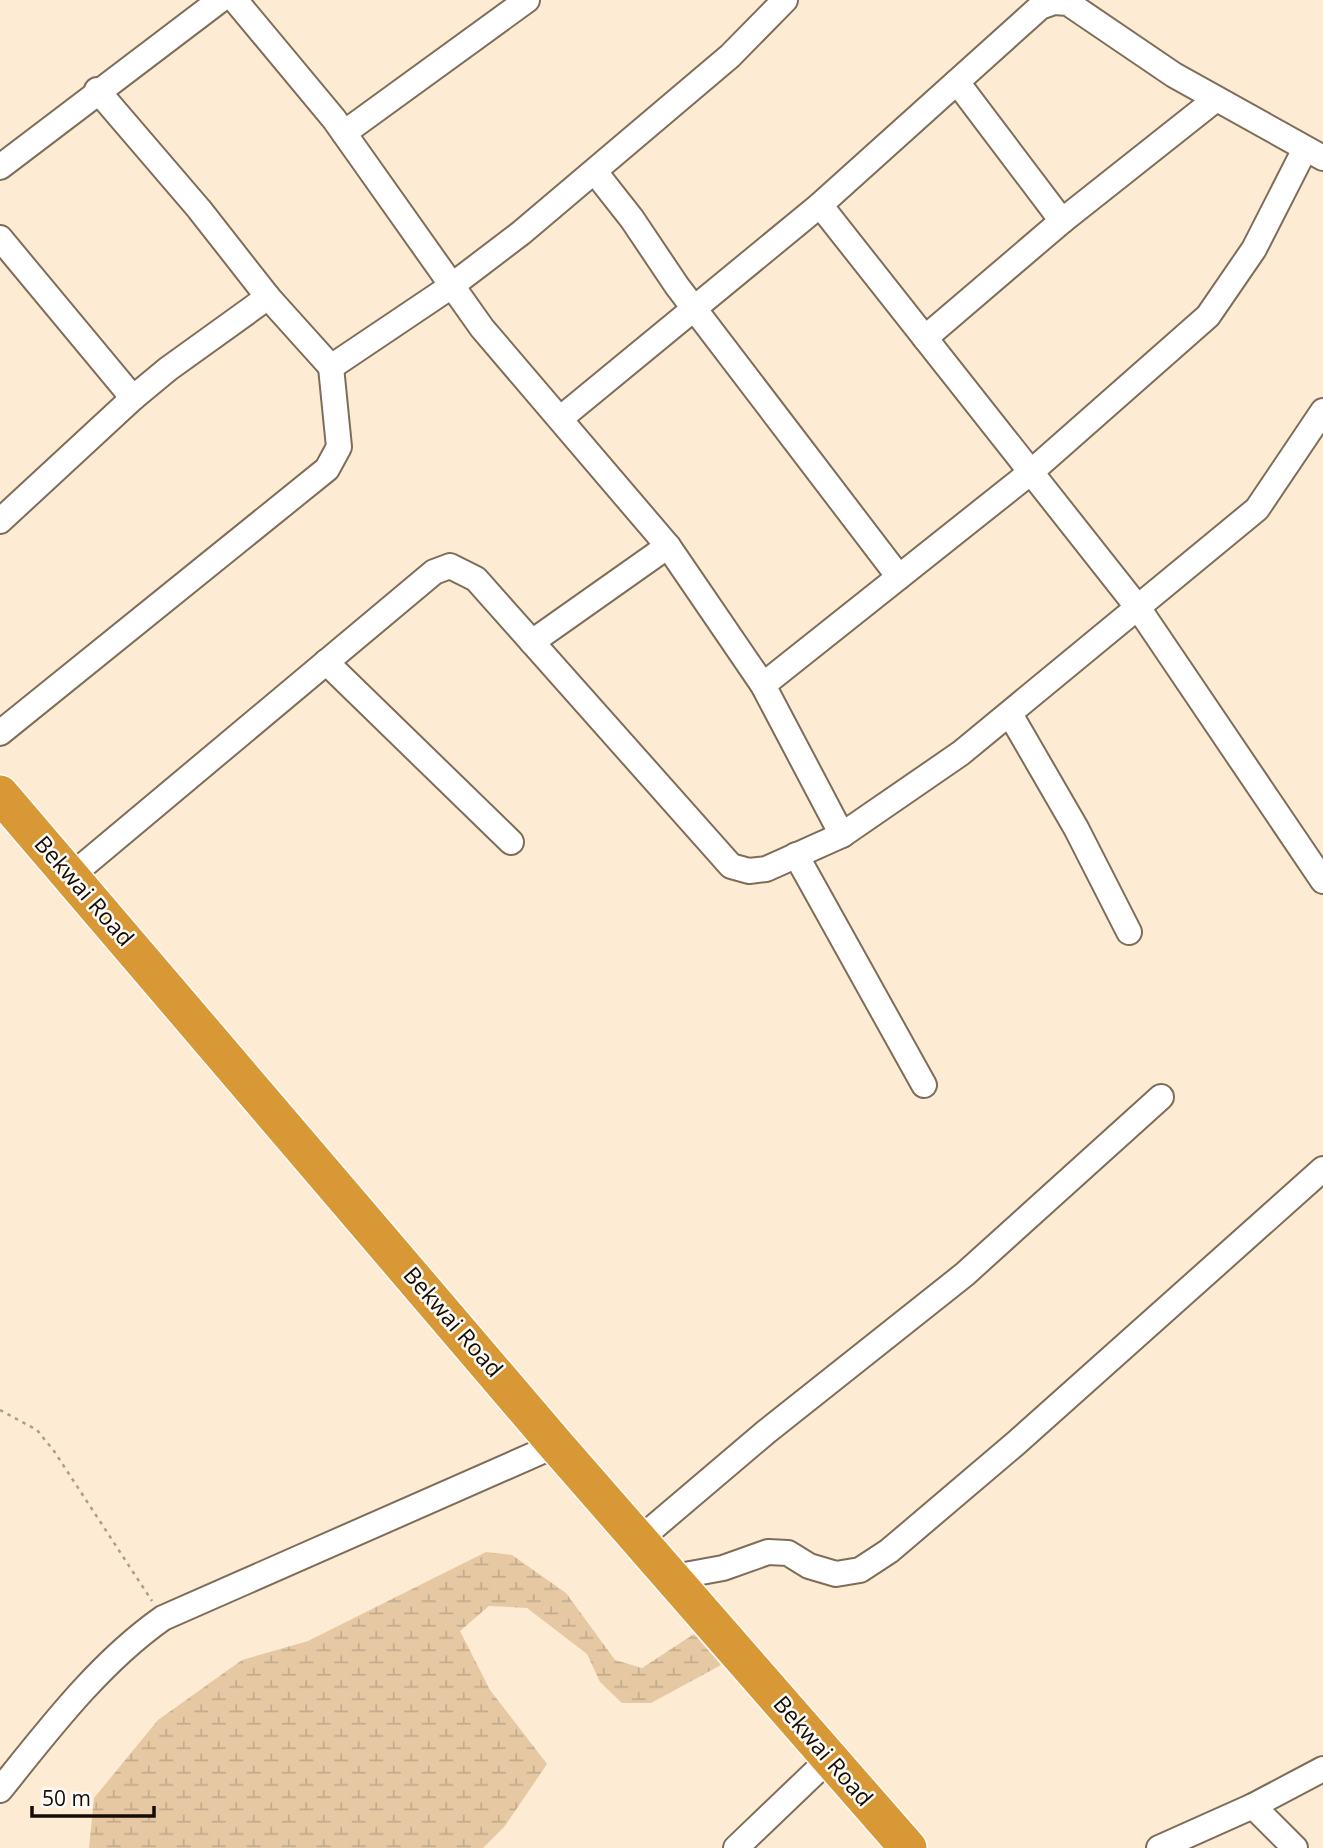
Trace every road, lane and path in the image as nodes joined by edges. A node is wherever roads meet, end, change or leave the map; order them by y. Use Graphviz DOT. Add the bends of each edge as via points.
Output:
graph roads {
  1 [pos="220,0"];
  2 [pos="236,0"];
  3 [pos="527,0"];
  4 [pos="785,0"];
  5 [pos="1083,5"];
  6 [pos="957,82"];
  7 [pos="97,90"];
  8 [pos="1216,99"];
  9 [pos="344,133"];
  10 [pos="1314,154"];
  11 [pos="0,167"];
  12 [pos="595,172"];
  13 [pos="820,205"];
  14 [pos="1062,221"];
  15 [pos="0,238"];
  16 [pos="450,287"];
  17 [pos="268,297"];
  18 [pos="696,308"];
  19 [pos="925,338"];
  20 [pos="331,367"];
  21 [pos="133,398"];
  22 [pos="1323,411"];
  23 [pos="561,418"];
  24 [pos="1031,472"];
  25 [pos="0,522"];
  26 [pos="668,546"];
  27 [pos="900,577"];
  28 [pos="1139,609"];
  29 [pos="531,642"];
  30 [pos="326,662"];
  31 [pos="763,685"];
  32 [pos="1010,714"];
  33 [pos="0,733"];
  34 [pos="2,799"];
  35 [pos="842,835"];
  36 [pos="510,842"];
  37 [pos="796,855"];
  38 [pos="72,876"];
  39 [pos="1323,881"];
  40 [pos="1129,932"];
  41 [pos="924,1085"];
  42 [pos="1161,1097"];
  43 [pos="1323,1169"];
  44 [pos="0,1410"];
  45 [pos="556,1444"];
  46 [pos="640,1539"];
  47 [pos="674,1577"];
  48 [pos="163,1618"];
  49 [pos="830,1758"];
  50 [pos="1323,1769"];
  51 [pos="0,1790"];
  52 [pos="1253,1806"];
  53 [pos="736,1848"];
  54 [pos="908,1848"];
  55 [pos="1159,1848"];
  56 [pos="1295,1848"];
  1 -- 7 [label="street"];
  2 -- 9 [label="street"];
  3 -- 9 [label="street"];
  4 -- 12 [label="street" via="730,56"];
  5 -- 6 [label="street" via="1054,2 1040,7"];
  5 -- 8 [label="street" via="1174,75"];
  6 -- 13 [label="street"];
  6 -- 14 [label="street"];
  7 -- 11 [label="street"];
  7 -- 17 [label="street" via="200,209"];
  8 -- 10 [label="street"];
  8 -- 14 [label="street"];
  9 -- 16 [label="street"];
  10 -- 24 [label="street" via="1208,316"];
  12 -- 16 [label="street"];
  12 -- 18 [label="street"];
  13 -- 18 [label="street"];
  13 -- 19 [label="street"];
  14 -- 19 [label="street"];
  15 -- 21 [label="street"];
  16 -- 20 [label="street"];
  16 -- 23 [label="street"];
  17 -- 20 [label="street"];
  17 -- 21 [label="street"];
  18 -- 23 [label="street"];
  18 -- 27 [label="street"];
  19 -- 24 [label="street"];
  20 -- 33 [label="street" via="339,447 327,469"];
  21 -- 25 [label="street"];
  22 -- 28 [label="street" via="1256,509"];
  23 -- 26 [label="street"];
  24 -- 27 [label="street"];
  24 -- 28 [label="street"];
  26 -- 29 [label="street"];
  26 -- 31 [label="street"];
  27 -- 31 [label="street"];
  28 -- 32 [label="street"];
  28 -- 39 [label="street"];
  29 -- 30 [label="street" via="476,579 450,566 434,572"];
  29 -- 37 [label="street" via="731,866 766,869"];
  30 -- 36 [label="street"];
  30 -- 38 [label="street"];
  31 -- 35 [label="street"];
  32 -- 35 [label="street"];
  32 -- 40 [label="street"];
  34 -- 38 [label="highway, Bekwai Road"];
  35 -- 37 [label="street"];
  37 -- 41 [label="street"];
  38 -- 45 [label="highway, Bekwai Road"];
  42 -- 46 [label="street" via="965,1274"];
  43 -- 47 [label="street" via="1015,1444 889,1551 860,1570 836,1574 788,1553 768,1552 723,1568"];
  44 -- 48 [label="path" via="37,1430 54,1451"];
  45 -- 46 [label="highway, Bekwai Road"];
  45 -- 48 [label="street"];
  46 -- 47 [label="highway, Bekwai Road"];
  47 -- 49 [label="highway, Bekwai Road"];
  48 -- 51 [label="street" via="132,1640 99,1673"];
  49 -- 53 [label="street"];
  49 -- 54 [label="highway, Bekwai Road"];
  50 -- 52 [label="street"];
  52 -- 55 [label="street"];
  52 -- 56 [label="street"];
}
